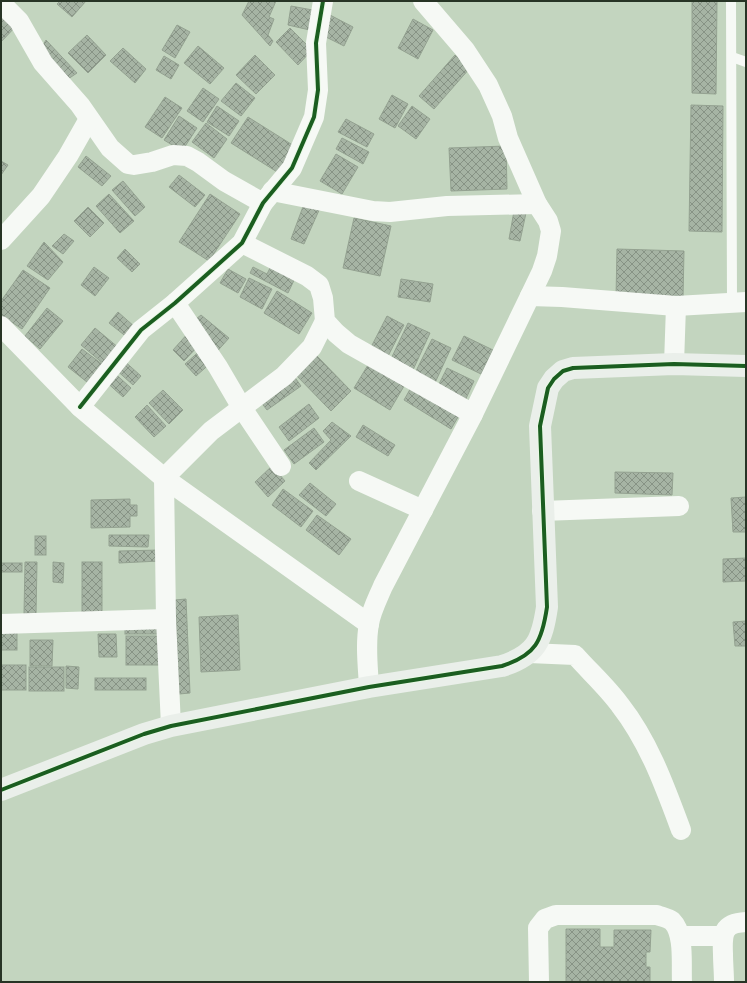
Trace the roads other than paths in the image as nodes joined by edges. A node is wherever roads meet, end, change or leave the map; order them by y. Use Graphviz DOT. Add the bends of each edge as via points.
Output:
graph roads {
  1 [pos="323,1"];
  2 [pos="423,1"];
  3 [pos="731,1"];
  4 [pos="1,3"];
  5 [pos="732,57"];
  6 [pos="746,62"];
  7 [pos="89,119"];
  8 [pos="267,197"];
  9 [pos="537,204"];
  10 [pos="1,240"];
  11 [pos="242,243"];
  12 [pos="530,296"];
  13 [pos="739,302"];
  14 [pos="175,303"];
  15 [pos="676,306"];
  16 [pos="325,321"];
  17 [pos="1,326"];
  18 [pos="674,364"];
  19 [pos="746,366"];
  20 [pos="80,407"];
  21 [pos="242,408"];
  22 [pos="473,414"];
  23 [pos="281,466"];
  24 [pos="164,478"];
  25 [pos="359,481"];
  26 [pos="679,506"];
  27 [pos="423,510"];
  28 [pos="542,511"];
  29 [pos="166,618"];
  30 [pos="1,624"];
  31 [pos="369,624"];
  32 [pos="529,654"];
  33 [pos="369,687"];
  34 [pos="171,726"];
  35 [pos="1,790"];
  36 [pos="681,830"];
  37 [pos="746,922"];
  38 [pos="681,936"];
  39 [pos="722,936"];
  40 [pos="539,982"];
  41 [pos="682,982"];
  42 [pos="724,982"];
  1 -- 8 [label="street" via="316,43 318,90 314,117 292,168"];
  2 -- 9 [label="street" via="465,50 488,85"];
  3 -- 5 [label="lane"];
  4 -- 7 [label="street" via="19,21 43,63"];
  5 -- 6 [label="lane"];
  5 -- 13 [label="lane"];
  7 -- 8 [label="street" via="110,148 128,164 152,162 172,155 187,156 224,181"];
  7 -- 10 [label="street" via="41,196"];
  8 -- 9 [label="street" via="390,212 447,206"];
  8 -- 11 [label="street"];
  9 -- 12 [label="street" via="551,231 547,256"];
  11 -- 14 [label="street"];
  11 -- 16 [label="street" via="307,276 318,285 323,298"];
  12 -- 15 [label="street"];
  12 -- 22 [label="street"];
  13 -- 15 [label="street"];
  14 -- 20 [label="street" via="141,330"];
  14 -- 21 [label="street"];
  15 -- 18 [label="street"];
  16 -- 21 [label="street" via="312,347 301,359 284,376"];
  16 -- 22 [label="street" via="349,344"];
  17 -- 20 [label="street"];
  18 -- 19 [label="street"];
  18 -- 28 [label="street" via="573,368 563,371 554,379 548,388 540,426"];
  20 -- 24 [label="street"];
  21 -- 23 [label="street"];
  21 -- 24 [label="street" via="211,431"];
  22 -- 27 [label="street"];
  24 -- 29 [label="street"];
  24 -- 31 [label="street"];
  25 -- 27 [label="street"];
  26 -- 28 [label="street"];
  27 -- 31 [label="street" via="384,586"];
  28 -- 32 [label="street" via="547,607 544,626"];
  29 -- 30 [label="street"];
  29 -- 34 [label="street"];
  31 -- 33 [label="street"];
  32 -- 33 [label="street" via="502,666"];
  32 -- 36 [label="street" via="575,655 620,704 642,738 662,780"];
  33 -- 34 [label="street"];
  34 -- 35 [label="street" via="144,734"];
  37 -- 39 [label="street" via="736,922 727,928"];
  38 -- 39 [label="street"];
  38 -- 40 [label="street" via="671,920 657,915 556,915 545,919 538,928"];
  38 -- 41 [label="street"];
  39 -- 42 [label="street"];
}
